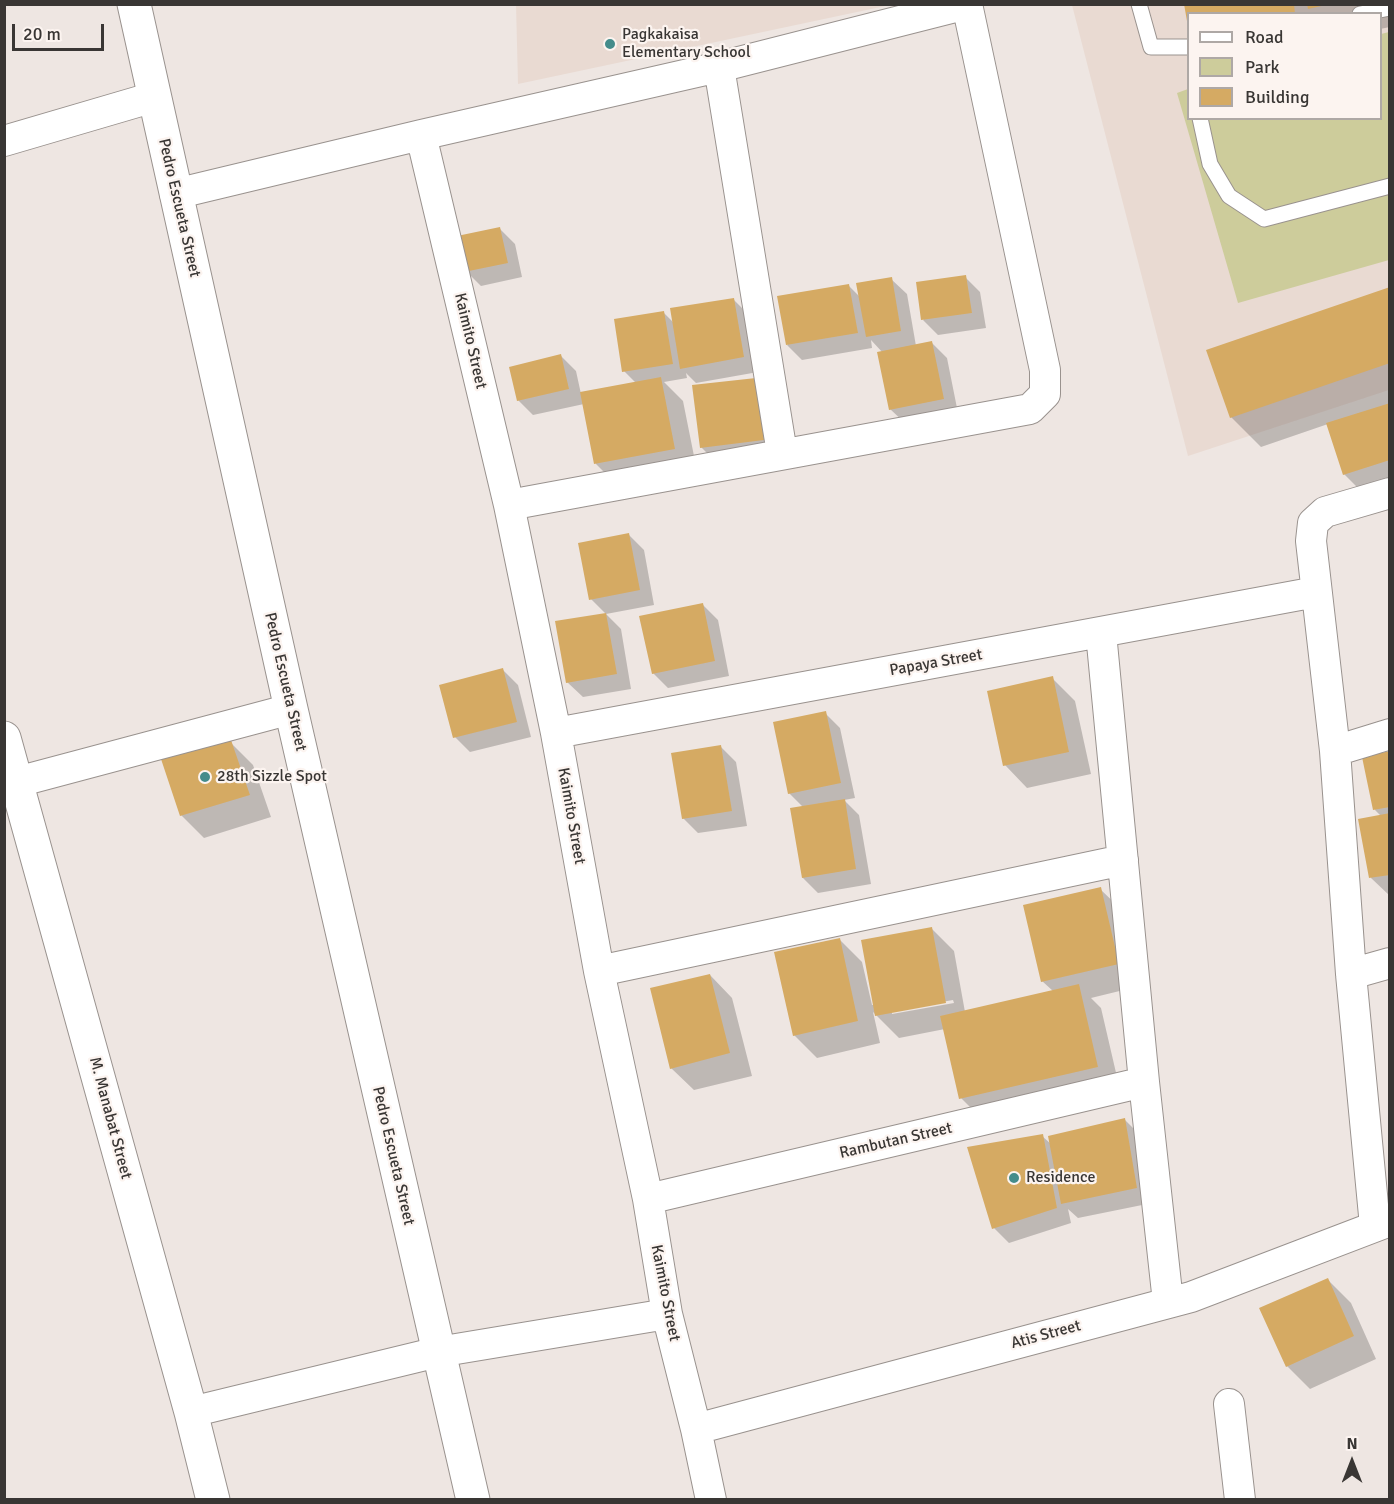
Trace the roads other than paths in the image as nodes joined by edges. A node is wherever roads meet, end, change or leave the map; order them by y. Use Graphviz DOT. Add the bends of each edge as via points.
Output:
graph roads {
  1 [pos="134,4"];
  2 [pos="967,4"];
  3 [pos="1139,4"];
  4 [pos="1389,8"];
  5 [pos="1370,12"];
  6 [pos="1187,48"];
  7 [pos="719,67"];
  8 [pos="154,97"];
  9 [pos="1200,120"];
  10 [pos="421,135"];
  11 [pos="4,141"];
  12 [pos="1389,186"];
  13 [pos="175,194"];
  14 [pos="782,453"];
  15 [pos="1389,493"];
  16 [pos="509,505"];
  17 [pos="1316,592"];
  18 [pos="1101,633"];
  19 [pos="291,709"];
  20 [pos="556,733"];
  21 [pos="1389,734"];
  22 [pos="4,738"];
  23 [pos="1335,751"];
  24 [pos="17,782"];
  25 [pos="1124,860"];
  26 [pos="1389,963"];
  27 [pos="599,971"];
  28 [pos="1352,974"];
  29 [pos="1144,1082"];
  30 [pos="648,1200"];
  31 [pos="1382,1223"];
  32 [pos="1168,1302"];
  33 [pos="668,1314"];
  34 [pos="438,1352"];
  35 [pos="1229,1404"];
  36 [pos="191,1412"];
  37 [pos="696,1429"];
  38 [pos="213,1500"];
  39 [pos="473,1500"];
  40 [pos="711,1500"];
  41 [pos="1240,1500"];
  1 -- 8 [label="street, Pedro Escueta Street"];
  2 -- 7 [label="street"];
  2 -- 14 [label="street" via="1045,370 1045,394 1030,409"];
  3 -- 6 [label="lane" via="1151,48"];
  4 -- 5 [label="lane"];
  7 -- 10 [label="street"];
  7 -- 14 [label="street"];
  8 -- 11 [label="street"];
  8 -- 13 [label="street, Pedro Escueta Street"];
  9 -- 12 [label="lane" via="1210,164 1229,196 1264,219"];
  10 -- 13 [label="street"];
  10 -- 16 [label="street, Kaimito Street"];
  13 -- 19 [label="street, Pedro Escueta Street"];
  14 -- 16 [label="street"];
  15 -- 17 [label="street" via="1325,512 1313,523"];
  16 -- 20 [label="street, Kaimito Street"];
  17 -- 18 [label="street, Papaya Street"];
  17 -- 23 [label="street"];
  18 -- 20 [label="street, Papaya Street"];
  18 -- 25 [label="street"];
  19 -- 24 [label="street"];
  19 -- 34 [label="street, Pedro Escueta Street"];
  20 -- 27 [label="street, Kaimito Street"];
  21 -- 23 [label="street"];
  22 -- 24 [label="street, M. Manabat Street"];
  23 -- 28 [label="street"];
  24 -- 36 [label="street, M. Manabat Street"];
  25 -- 27 [label="street"];
  25 -- 29 [label="street"];
  26 -- 28 [label="street"];
  27 -- 30 [label="street, Kaimito Street"];
  28 -- 31 [label="street"];
  29 -- 30 [label="street, Rambutan Street"];
  29 -- 32 [label="street"];
  30 -- 33 [label="street, Kaimito Street"];
  31 -- 32 [label="street, Atis Street" via="1191,1297"];
  32 -- 37 [label="street, Atis Street"];
  33 -- 34 [label="street"];
  33 -- 37 [label="street, Kaimito Street"];
  34 -- 36 [label="street"];
  34 -- 39 [label="street, Pedro Escueta Street"];
  35 -- 41 [label="street"];
  36 -- 38 [label="street, M. Manabat Street"];
  37 -- 40 [label="street, Kaimito Street"];
}
